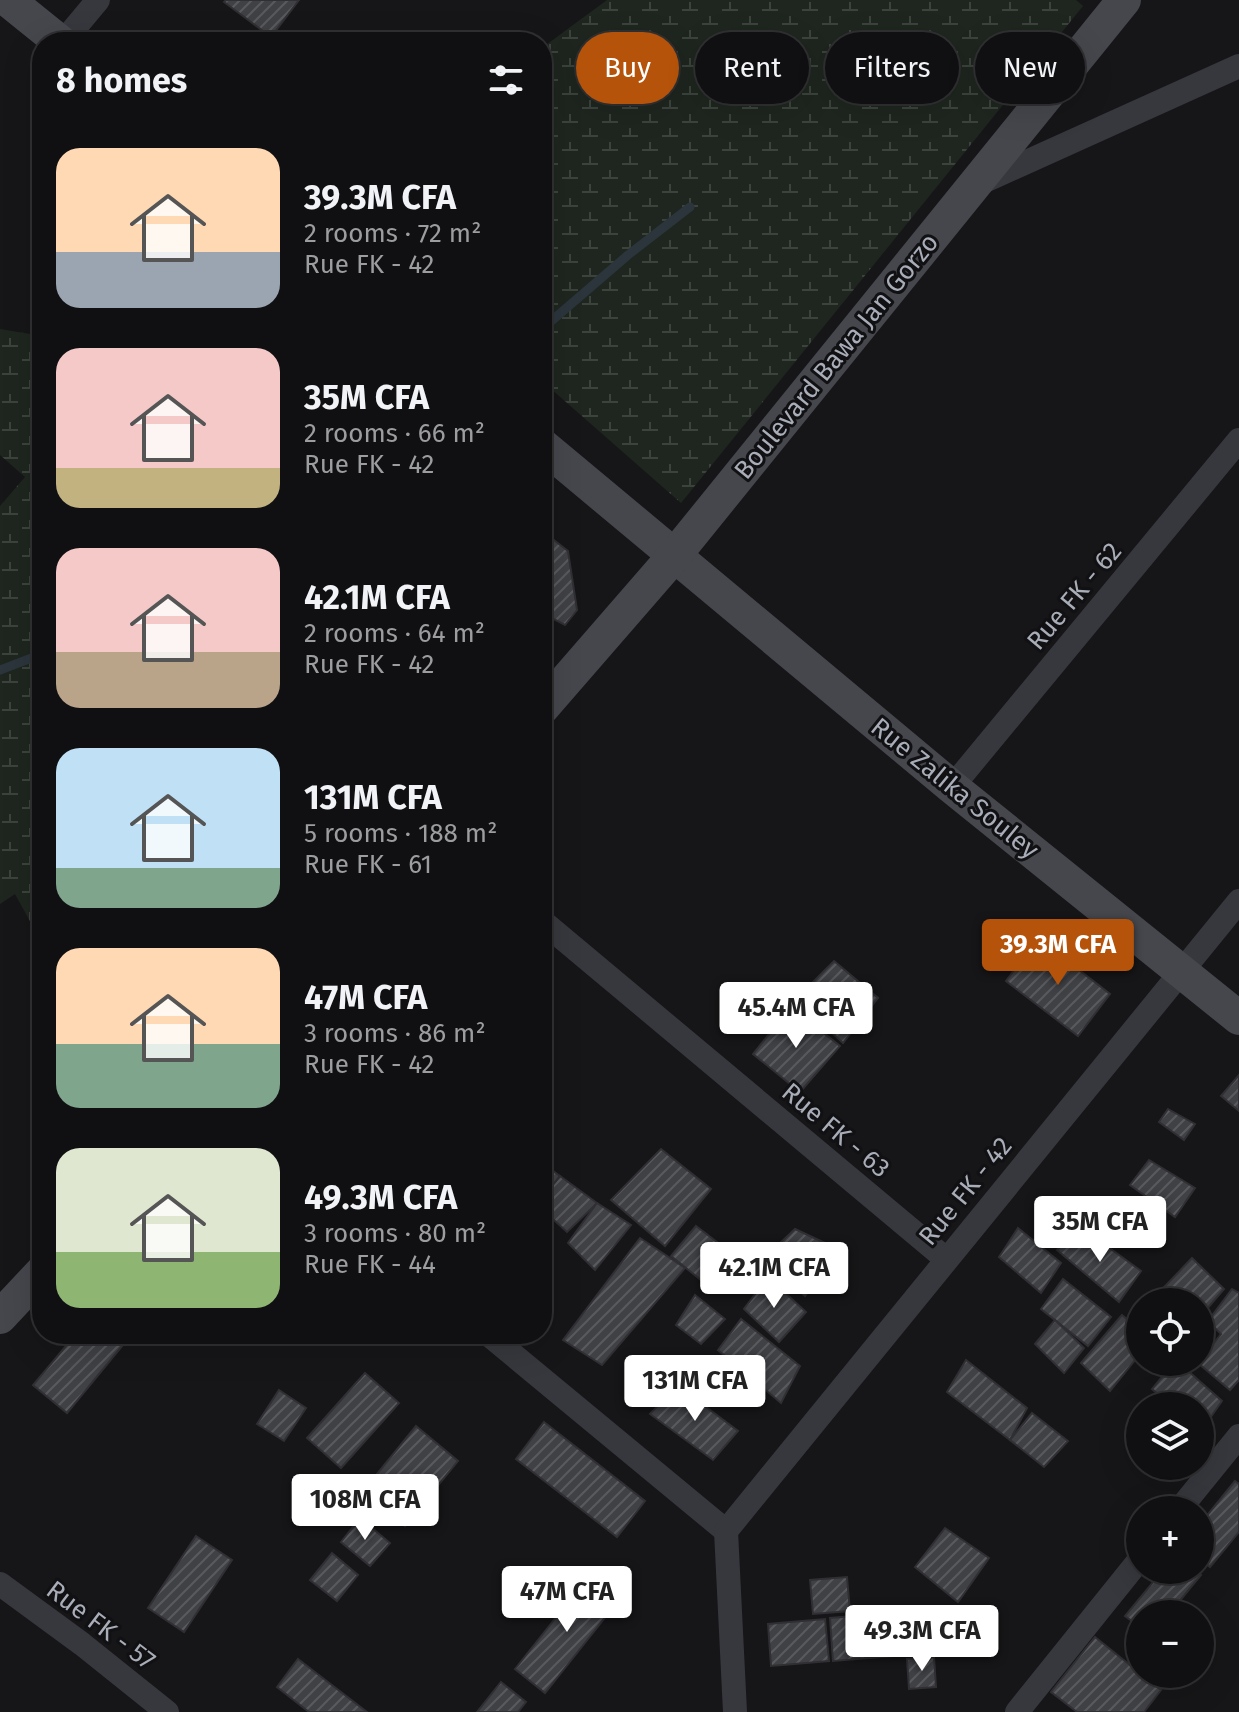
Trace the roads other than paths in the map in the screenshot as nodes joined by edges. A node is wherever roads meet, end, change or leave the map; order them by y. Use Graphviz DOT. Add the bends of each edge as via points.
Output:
graph roads {
  1 [pos="8,0"];
  2 [pos="98,0"];
  3 [pos="1121,1"];
  4 [pos="49,32"];
  5 [pos="71,32"];
  6 [pos="1239,66"];
  7 [pos="974,186"];
  8 [pos="1239,440"];
  9 [pos="552,453"];
  10 [pos="674,556"];
  11 [pos="552,696"];
  12 [pos="952,787"];
  13 [pos="1239,901"];
  14 [pos="552,929"];
  15 [pos="1181,970"];
  16 [pos="1239,1018"];
  17 [pos="946,1259"];
  18 [pos="32,1283"];
  19 [pos="0,1317"];
  20 [pos="500,1344"];
  21 [pos="1239,1436"];
  22 [pos="1190,1496"];
  23 [pos="726,1531"];
  24 [pos="1126,1576"];
  25 [pos="0,1584"];
  26 [pos="167,1712"];
  27 [pos="735,1712"];
  28 [pos="1017,1712"];
  1 -- 4 [label="main road"];
  2 -- 5 [label="street"];
  3 -- 7 [label="main road, Boulevard Bawa Jan Gorzo"];
  6 -- 7 [label="street"];
  7 -- 10 [label="main road, Boulevard Bawa Jan Gorzo"];
  8 -- 12 [label="street, Rue FK - 62"];
  9 -- 10 [label="main road, Rue Zalika Souley"];
  10 -- 11 [label="main road, Boulevard Bawa Jan Gorzo"];
  10 -- 12 [label="main road, Rue Zalika Souley"];
  12 -- 15 [label="main road, Rue Zalika Souley"];
  13 -- 15 [label="street, Rue FK - 42"];
  14 -- 17 [label="street, Rue FK - 63"];
  15 -- 16 [label="main road, Rue Zalika Souley"];
  15 -- 17 [label="street, Rue FK - 42"];
  17 -- 23 [label="street, Rue FK - 42"];
  18 -- 19 [label="main road"];
  20 -- 23 [label="street"];
  21 -- 22 [label="street"];
  23 -- 27 [label="street"];
  24 -- 28 [label="street"];
  25 -- 26 [label="street, Rue FK - 57"];
}
